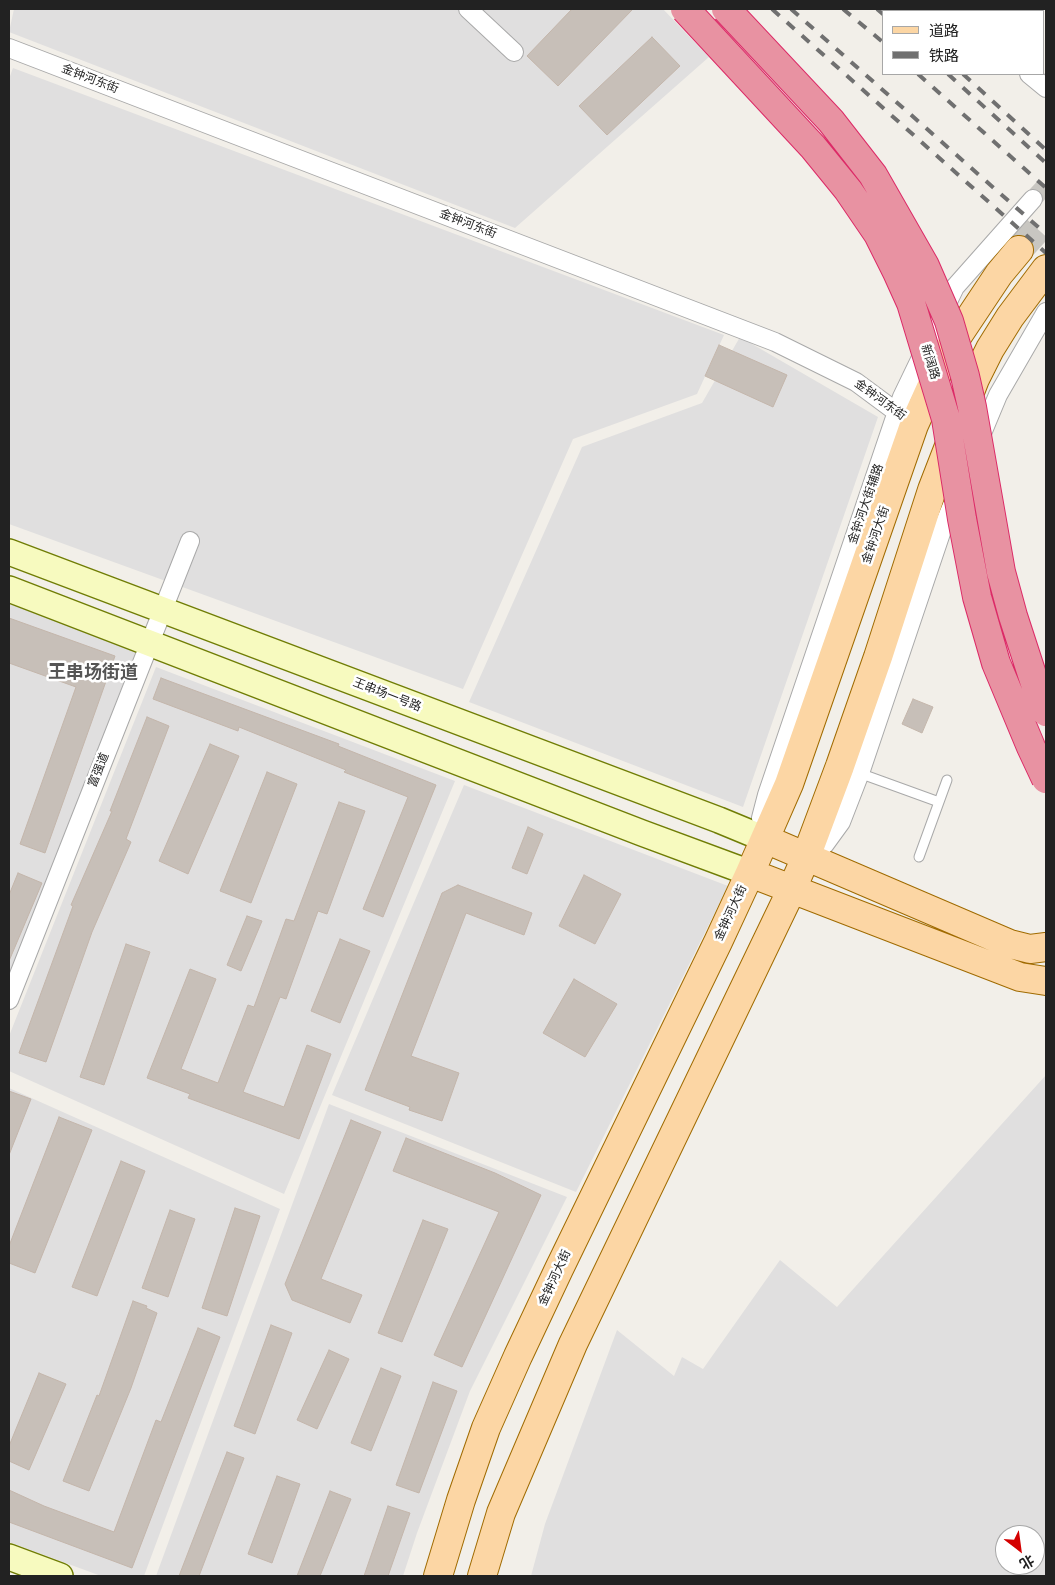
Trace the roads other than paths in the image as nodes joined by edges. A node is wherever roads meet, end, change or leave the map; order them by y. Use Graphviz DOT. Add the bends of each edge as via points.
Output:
graph roads {
  1 [pos="468,9"];
  2 [pos="685,9"];
  3 [pos="726,9"];
  4 [pos="9,48"];
  5 [pos="514,52"];
  6 [pos="1031,75"];
  7 [pos="1046,88"];
  8 [pos="1033,199"];
  9 [pos="1019,250"];
  10 [pos="1046,269"];
  11 [pos="1046,312"];
  12 [pos="905,418"];
  13 [pos="190,541"];
  14 [pos="9,552"];
  15 [pos="9,589"];
  16 [pos="163,610"];
  17 [pos="150,643"];
  18 [pos="1046,712"];
  19 [pos="850,770"];
  20 [pos="1046,778"];
  21 [pos="947,780"];
  22 [pos="789,784"];
  23 [pos="828,799"];
  24 [pos="939,802"];
  25 [pos="765,839"];
  26 [pos="806,857"];
  27 [pos="919,857"];
  28 [pos="750,873"];
  29 [pos="792,889"];
  30 [pos="1046,947"];
  31 [pos="1046,981"];
  32 [pos="9,1000"];
  33 [pos="9,1557"];
  34 [pos="60,1576"];
  35 [pos="438,1576"];
  36 [pos="482,1576"];
  1 -- 5 [label="street"];
  2 -- 20 [label="highway, 新阔路, bridge" via="813,147 848,190 878,234 897,272 911,303 946,419 978,597 996,663"];
  3 -- 18 [label="highway, bridge" via="830,121 873,175 932,282 949,321 967,384 1010,608"];
  4 -- 12 [label="street, 金钟河东街" via="775,342 856,382"];
  6 -- 7 [label="street"];
  8 -- 12 [label="street, 金钟河大街辅路" via="955,287"];
  9 -- 12 [label="main road, 金钟河大街" via="999,274"];
  10 -- 19 [label="main road" via="1010,317 974,378 932,490 878,657"];
  11 -- 19 [label="street" via="998,395 943,527"];
  12 -- 22 [label="main road, 金钟河大街"];
  12 -- 25 [label="street, 金钟河大街辅路" via="767,795 761,818"];
  13 -- 16 [label="street, 富强道"];
  14 -- 16 [label="main road, 王串场一号路"];
  15 -- 17 [label="main road"];
  16 -- 17 [label="street, 富强道"];
  16 -- 25 [label="main road, 王串场一号路"];
  17 -- 28 [label="main road"];
  17 -- 32 [label="street, 富强道"];
  19 -- 23 [label="main road"];
  19 -- 24 [label="lane"];
  19 -- 26 [label="street" via="841,822 825,844"];
  21 -- 24 [label="lane"];
  22 -- 23 [label="main road" via="792,800 803,810 814,808"];
  22 -- 25 [label="main road, 金钟河大街"];
  23 -- 26 [label="main road"];
  24 -- 27 [label="lane"];
  25 -- 26 [label="main road"];
  25 -- 28 [label="main road, 金钟河大街"];
  26 -- 29 [label="main road"];
  26 -- 30 [label="main road" via="1010,944 1030,949"];
  28 -- 29 [label="main road"];
  28 -- 35 [label="main road, 金钟河大街" via="486,1428"];
  29 -- 31 [label="main road" via="1020,977"];
  29 -- 36 [label="main road" via="573,1344 502,1513"];
  33 -- 34 [label="main road"];
}
